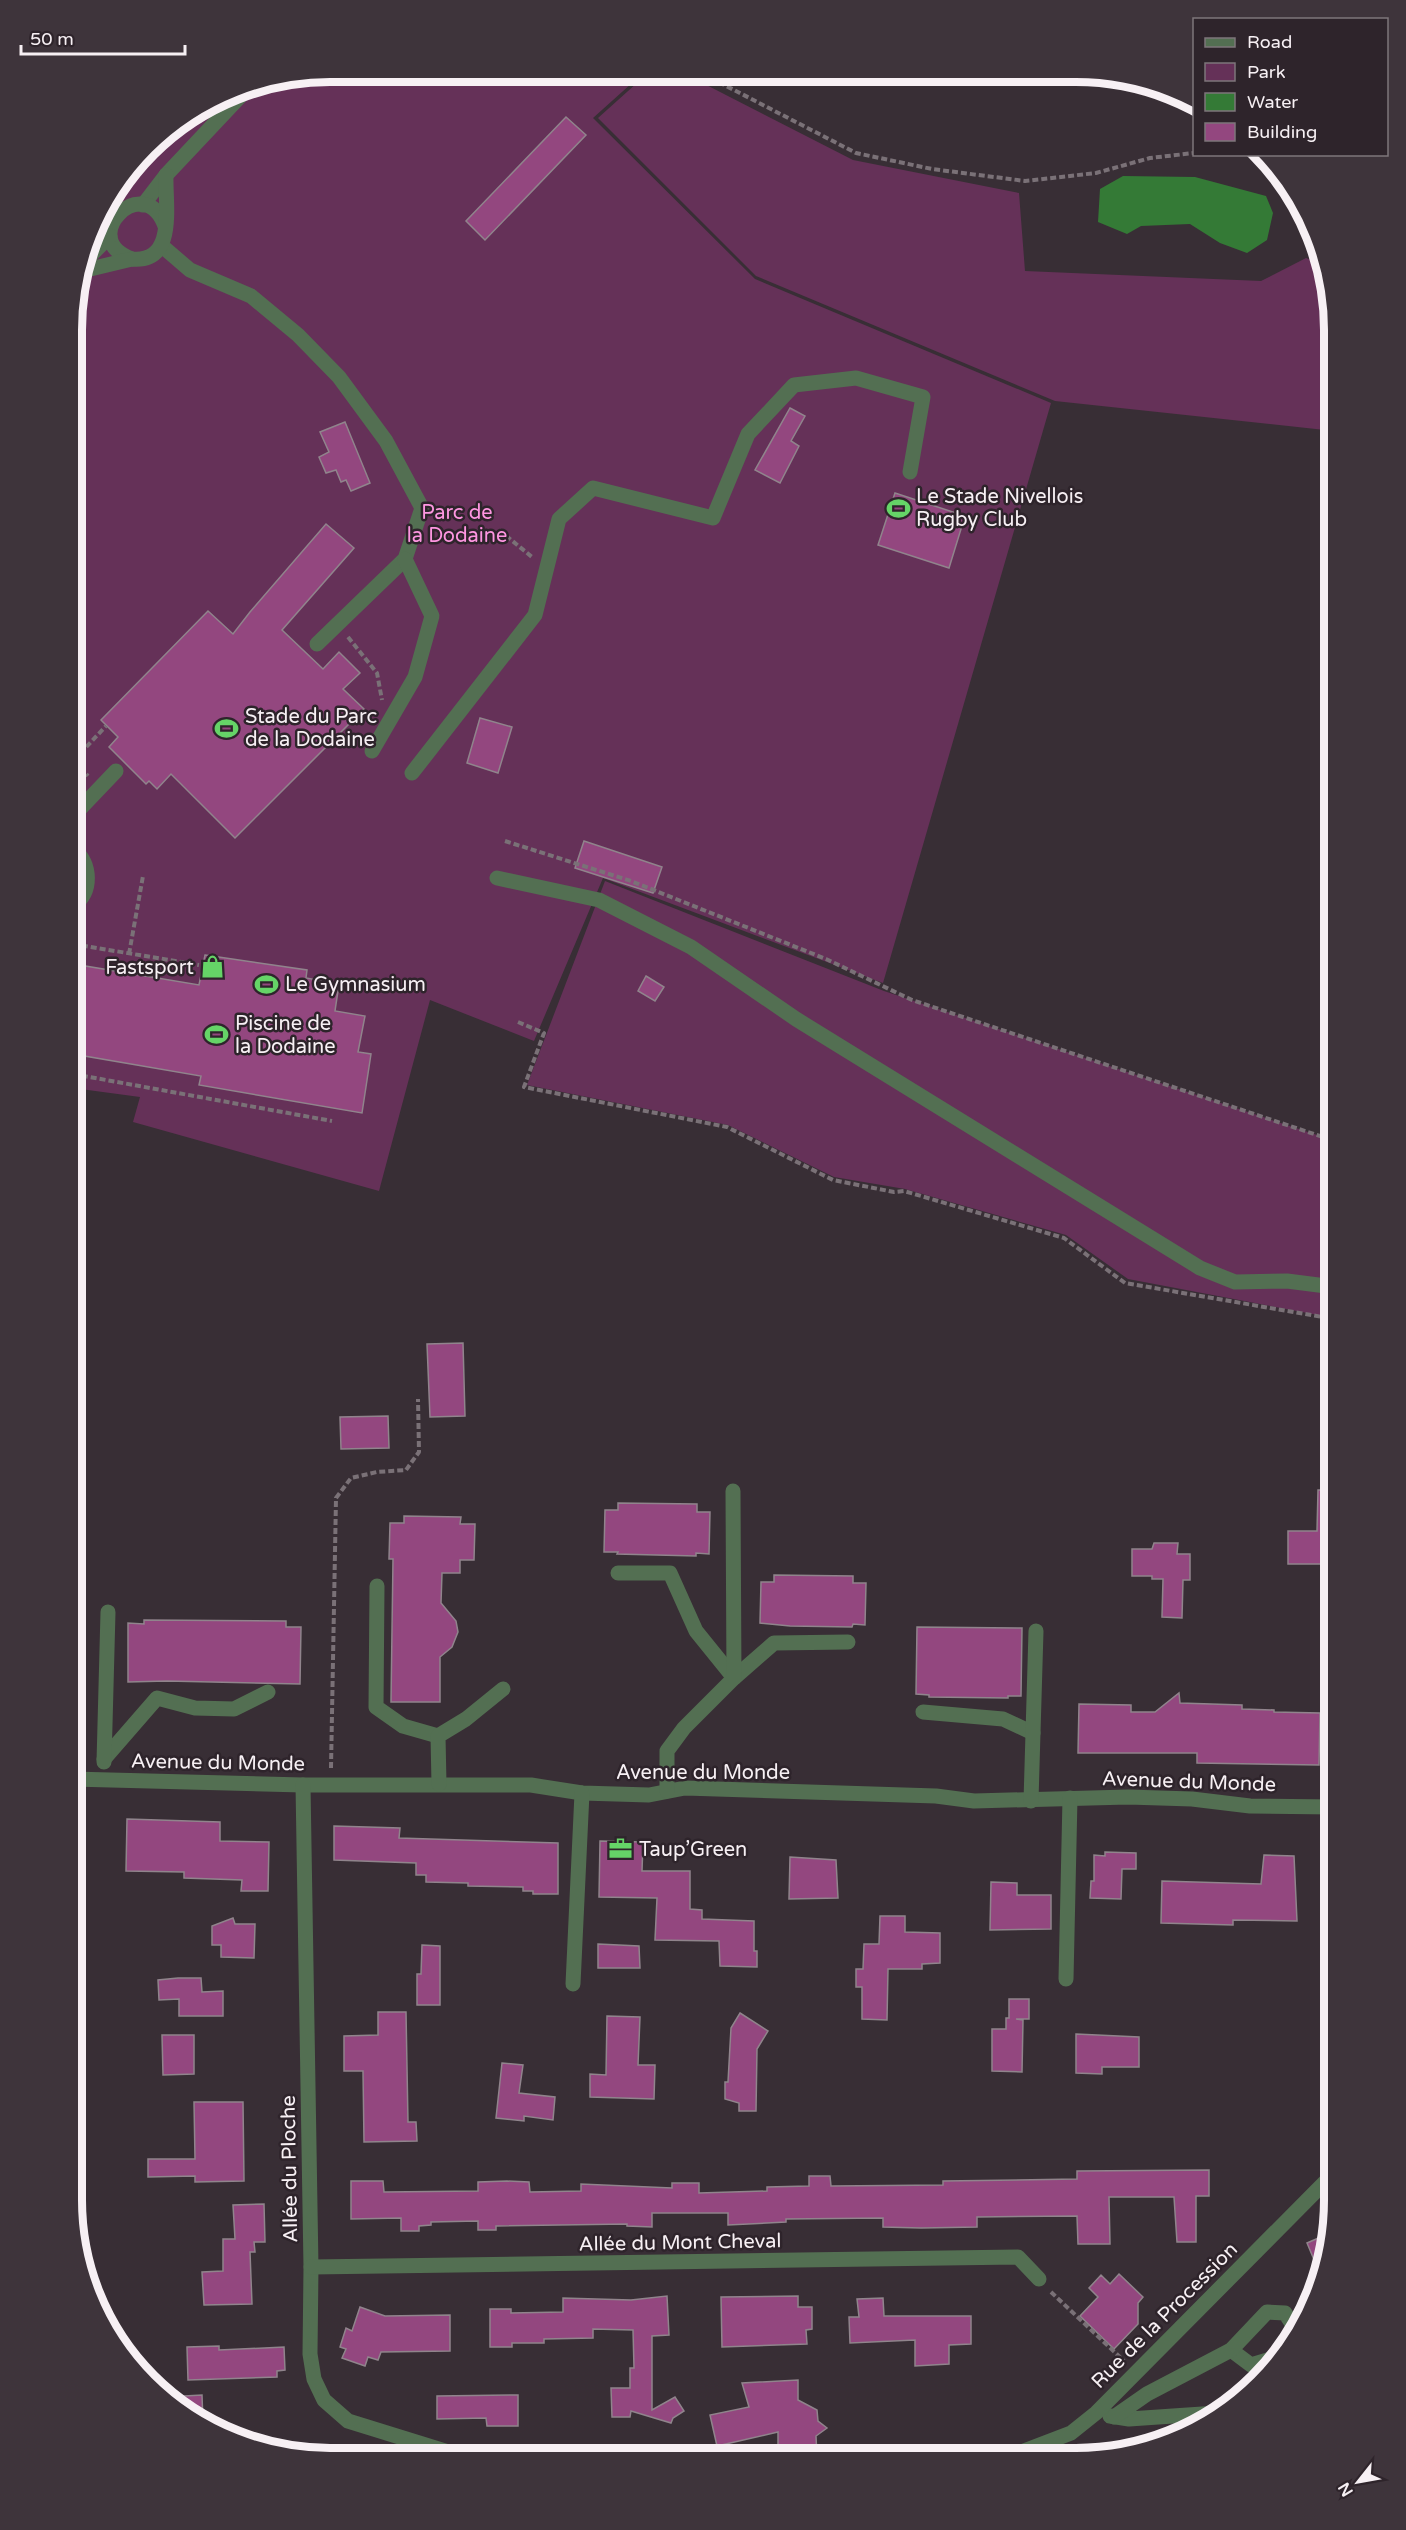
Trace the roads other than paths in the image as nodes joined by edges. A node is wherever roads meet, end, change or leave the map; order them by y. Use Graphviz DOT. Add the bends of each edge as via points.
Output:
graph roads {
  1 [pos="234,102"];
  2 [pos="166,175"];
  3 [pos="143,205"];
  4 [pos="165,226"];
  5 [pos="110,236"];
  6 [pos="162,246"];
  7 [pos="96,250"];
  8 [pos="132,259"];
  9 [pos="90,270"];
  10 [pos="910,472"];
  11 [pos="405,559"];
  12 [pos="316,644"];
  13 [pos="372,752"];
  14 [pos="116,771"];
  15 [pos="412,773"];
  16 [pos="82,807"];
  17 [pos="82,858"];
  18 [pos="497,878"];
  19 [pos="82,897"];
  20 [pos="1324,1286"];
  21 [pos="733,1491"];
  22 [pos="618,1573"];
  23 [pos="377,1586"];
  24 [pos="108,1612"];
  25 [pos="1036,1631"];
  26 [pos="848,1642"];
  27 [pos="734,1678"];
  28 [pos="503,1689"];
  29 [pos="268,1692"];
  30 [pos="922,1712"];
  31 [pos="1033,1733"];
  32 [pos="438,1736"];
  33 [pos="104,1759"];
  34 [pos="82,1780"];
  35 [pos="104,1781"];
  36 [pos="439,1784"];
  37 [pos="303,1785"];
  38 [pos="666,1791"];
  39 [pos="582,1793"];
  40 [pos="1070,1798"];
  41 [pos="1031,1801"];
  42 [pos="1324,1807"];
  43 [pos="1066,1979"];
  44 [pos="573,1984"];
  45 [pos="1324,2184"];
  46 [pos="312,2267"];
  47 [pos="1039,2279"];
  48 [pos="1291,2322"];
  49 [pos="1231,2350"];
  50 [pos="1263,2361"];
  51 [pos="1096,2413"];
  52 [pos="1199,2414"];
  53 [pos="1114,2417"];
  54 [pos="435,2448"];
  55 [pos="1032,2448"];
  1 -- 2 [label="street"];
  2 -- 3 [label="street"];
  2 -- 4 [label="street"];
  3 -- 4 [label="street" via="157,212"];
  3 -- 5 [label="street" via="133,205 115,216"];
  4 -- 6 [label="street"];
  5 -- 7 [label="street"];
  5 -- 8 [label="street" via="117,251"];
  6 -- 8 [label="street" via="149,258"];
  6 -- 11 [label="street" via="190,270 251,296 298,335 339,377 386,441 422,508"];
  8 -- 9 [label="street"];
  10 -- 15 [label="street" via="923,397 855,378 794,385 748,434 713,518 593,488 559,519 535,615"];
  11 -- 12 [label="street"];
  11 -- 13 [label="street" via="432,616 416,677"];
  14 -- 16 [label="street"];
  17 -- 19 [label="street" via="88,881"];
  18 -- 20 [label="street" via="599,900 691,947 796,1019 1200,1268 1235,1282 1287,1281"];
  21 -- 27 [label="street"];
  22 -- 27 [label="street" via="670,1573 696,1631"];
  23 -- 32 [label="street" via="376,1707 403,1726"];
  24 -- 33 [label="street"];
  25 -- 31 [label="street"];
  26 -- 27 [label="street" via="774,1643"];
  27 -- 38 [label="street" via="667,1750"];
  28 -- 32 [label="street"];
  29 -- 33 [label="street" via="234,1709 195,1708 157,1698"];
  30 -- 31 [label="street" via="1003,1719"];
  31 -- 41 [label="street"];
  32 -- 36 [label="street"];
  33 -- 35 [label="street"];
  34 -- 35 [label="street, Avenue du Monde"];
  35 -- 37 [label="street, Avenue du Monde"];
  36 -- 37 [label="street, Avenue du Monde"];
  36 -- 39 [label="street, Avenue du Monde" via="531,1785"];
  37 -- 46 [label="street, Allée du Ploche"];
  38 -- 39 [label="street, Avenue du Monde" via="649,1795"];
  38 -- 41 [label="street, Avenue du Monde"];
  39 -- 44 [label="street"];
  40 -- 41 [label="street, Avenue du Monde"];
  40 -- 42 [label="street, Avenue du Monde" via="1192,1799 1250,1806"];
  40 -- 43 [label="street"];
  45 -- 51 [label="street, Rue de la Procession"];
  46 -- 47 [label="street, Allée du Mont Cheval" via="1018,2257"];
  46 -- 54 [label="street, Allée du Ploche" via="310,2354 314,2379 324,2400 348,2421"];
  48 -- 49 [label="street" via="1285,2313 1267,2312"];
  49 -- 50 [label="street" via="1251,2365"];
  49 -- 53 [label="street" via="1147,2394"];
  51 -- 53 [label="street"];
  51 -- 55 [label="street, Rue de la Procession" via="1071,2433"];
  52 -- 53 [label="street"];
}
